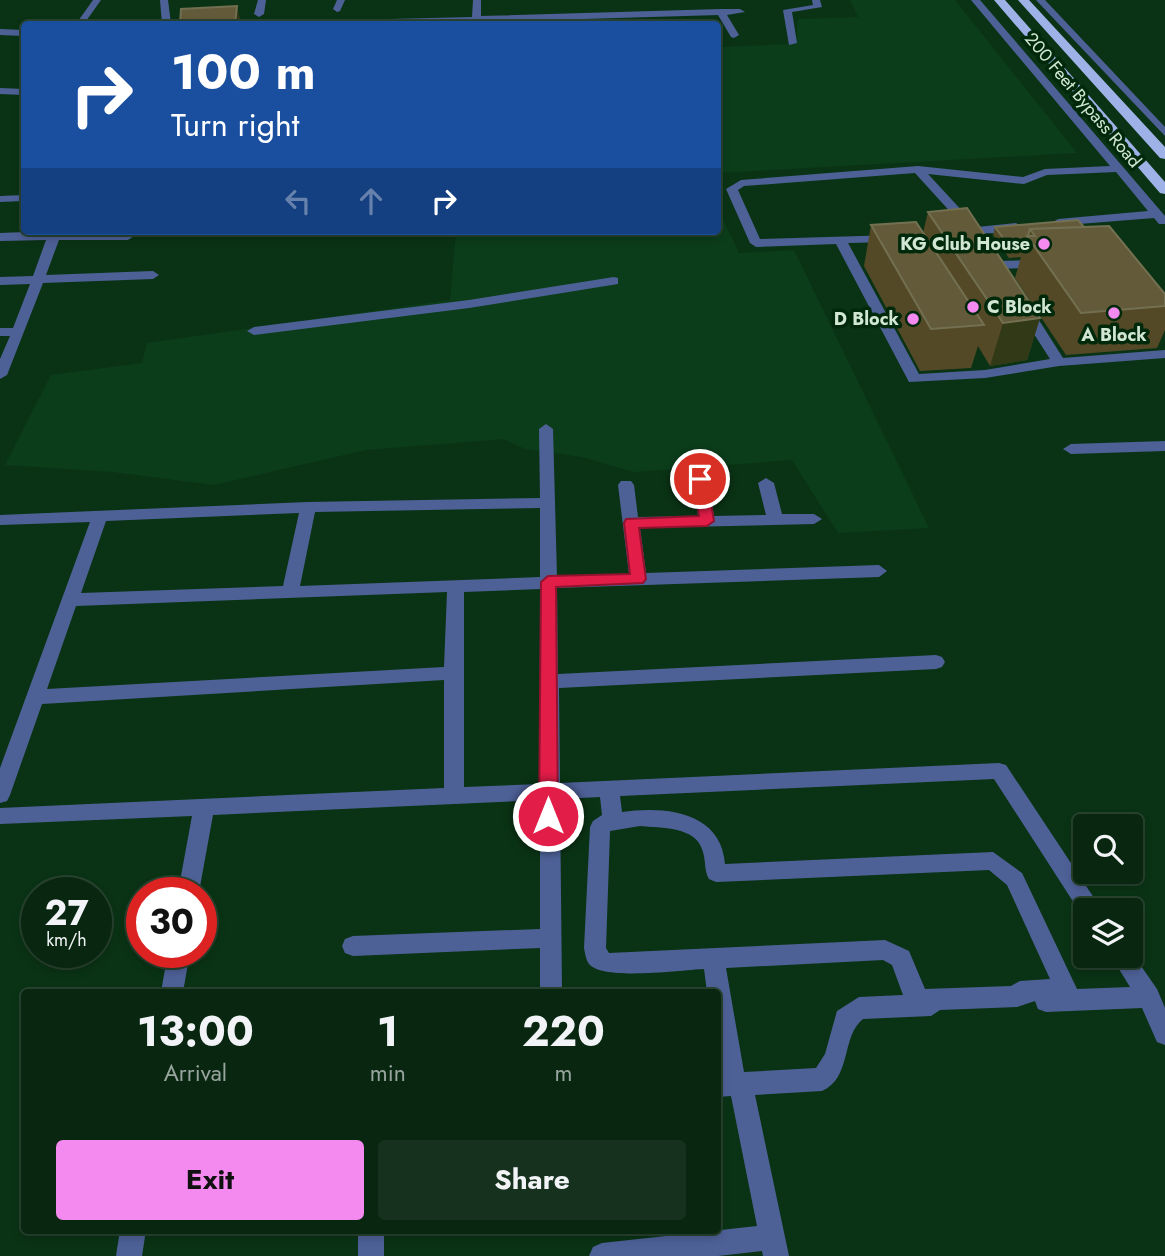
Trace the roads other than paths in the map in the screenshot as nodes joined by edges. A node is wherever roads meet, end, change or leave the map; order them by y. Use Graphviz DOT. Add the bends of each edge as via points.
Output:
graph roads {
  1 [pos="97,0"];
  2 [pos="164,0"];
  3 [pos="262,0"];
  4 [pos="477,0"];
  5 [pos="816,0"];
  6 [pos="975,0"];
  7 [pos="999,0"];
  8 [pos="1023,0"];
  9 [pos="1041,0"];
  10 [pos="721,12"];
  11 [pos="740,12"];
  12 [pos="259,14"];
  13 [pos="673,14"];
  14 [pos="82,21"];
  15 [pos="167,21"];
  16 [pos="476,21"];
  17 [pos="501,21"];
  18 [pos="676,21"];
  19 [pos="0,32"];
  20 [pos="21,33"];
  21 [pos="734,35"];
  22 [pos="792,43"];
  23 [pos="0,91"];
  24 [pos="21,92"];
  25 [pos="1165,133"];
  26 [pos="1165,155"];
  27 [pos="918,169"];
  28 [pos="1119,169"];
  29 [pos="1165,190"];
  30 [pos="21,198"];
  31 [pos="0,199"];
  32 [pos="1161,219"];
  33 [pos="950,233"];
  34 [pos="28,235"];
  35 [pos="54,235"];
  36 [pos="104,235"];
  37 [pos="128,236"];
  38 [pos="0,237"];
  39 [pos="900,237"];
  40 [pos="841,241"];
  41 [pos="990,253"];
  42 [pos="1053,264"];
  43 [pos="153,275"];
  44 [pos="40,280"];
  45 [pos="0,281"];
  46 [pos="614,281"];
  47 [pos="1018,298"];
  48 [pos="254,331"];
  49 [pos="0,332"];
  50 [pos="18,332"];
  51 [pos="1165,354"];
  52 [pos="1059,362"];
  53 [pos="0,375"];
  54 [pos="546,429"];
  55 [pos="1165,446"];
  56 [pos="1071,449"];
  57 [pos="700,479"];
  58 [pos="766,483"];
  59 [pos="626,485"];
  60 [pos="548,503"];
  61 [pos="308,508"];
  62 [pos="100,516"];
  63 [pos="775,519"];
  64 [pos="814,519"];
  65 [pos="0,520"];
  66 [pos="707,521"];
  67 [pos="631,523"];
  68 [pos="879,571"];
  69 [pos="638,579"];
  70 [pos="548,582"];
  71 [pos="456,586"];
  72 [pos="289,591"];
  73 [pos="70,600"];
  74 [pos="936,662"];
  75 [pos="453,673"];
  76 [pos="551,681"];
  77 [pos="35,697"];
  78 [pos="609,788"];
  79 [pos="548,791"];
  80 [pos="0,795"];
  81 [pos="454,796"];
  82 [pos="204,807"];
  83 [pos="0,816"];
  84 [pos="613,821"];
  85 [pos="192,877"];
  86 [pos="1083,898"];
  87 [pos="551,938"];
  88 [pos="353,946"];
  89 [pos="713,958"];
  90 [pos="176,968"];
  91 [pos="1130,968"];
  92 [pos="172,989"];
  93 [pos="551,989"];
  94 [pos="717,989"];
  95 [pos="1149,997"];
  96 [pos="721,1014"];
  97 [pos="1165,1034"];
  98 [pos="731,1084"];
  99 [pos="132,1234"];
  100 [pos="371,1234"];
  101 [pos="774,1247"];
  102 [pos="129,1256"];
  103 [pos="371,1256"];
  104 [pos="603,1256"];
  1 -- 14 [label="street"];
  2 -- 15 [label="street"];
  3 -- 12 [label="street"];
  4 -- 16 [label="street"];
  5 -- 22 [label="street" via="818,7 787,10"];
  6 -- 28 [label="street, 200 Feet Bypass Road"];
  7 -- 29 [label="highway"];
  8 -- 26 [label="highway"];
  9 -- 25 [label="street"];
  10 -- 11 [label="street"];
  10 -- 13 [label="street"];
  10 -- 21 [label="street"];
  13 -- 17 [label="street"];
  13 -- 18 [label="street"];
  19 -- 20 [label="street"];
  23 -- 24 [label="street"];
  27 -- 28 [label="street" via="1024,181 1045,172"];
  27 -- 40 [label="street" via="741,183 732,189 756,243"];
  27 -- 41 [label="street"];
  28 -- 32 [label="street, 200 Feet Bypass Road"];
  30 -- 31 [label="street"];
  32 -- 41 [label="street" via="1032,225"];
  33 -- 41 [label="street"];
  34 -- 38 [label="street"];
  35 -- 44 [label="street"];
  36 -- 37 [label="street"];
  39 -- 40 [label="street"];
  40 -- 52 [label="street" via="914,379"];
  41 -- 42 [label="street"];
  43 -- 44 [label="street"];
  44 -- 45 [label="street"];
  44 -- 50 [label="street"];
  46 -- 48 [label="street"];
  47 -- 52 [label="street"];
  49 -- 50 [label="street"];
  50 -- 53 [label="street"];
  51 -- 52 [label="street"];
  54 -- 60 [label="street"];
  55 -- 56 [label="street"];
  57 -- 66 [label="street"];
  58 -- 63 [label="street"];
  59 -- 67 [label="street"];
  60 -- 61 [label="street"];
  60 -- 70 [label="street"];
  61 -- 62 [label="street"];
  61 -- 72 [label="street"];
  62 -- 65 [label="street"];
  62 -- 73 [label="street"];
  63 -- 64 [label="street"];
  63 -- 66 [label="street"];
  66 -- 67 [label="street"];
  67 -- 69 [label="street"];
  68 -- 69 [label="street"];
  69 -- 70 [label="street"];
  70 -- 71 [label="street"];
  70 -- 76 [label="street"];
  71 -- 72 [label="street"];
  71 -- 75 [label="street"];
  72 -- 73 [label="street"];
  73 -- 77 [label="street"];
  74 -- 76 [label="street"];
  75 -- 77 [label="street"];
  75 -- 81 [label="street"];
  76 -- 79 [label="street"];
  77 -- 80 [label="street"];
  78 -- 79 [label="street"];
  78 -- 84 [label="street"];
  78 -- 86 [label="street" via="999,771"];
  79 -- 81 [label="street"];
  79 -- 87 [label="street"];
  81 -- 82 [label="street"];
  82 -- 83 [label="street"];
  82 -- 85 [label="street"];
  84 -- 89 [label="street" via="600,827 597,957 606,962"];
  84 -- 89 [label="street" via="686,822 704,834 713,850 716,873 993,862 1015,879 1066,988 1017,996 920,1000 901,958 886,950"];
  87 -- 88 [label="street"];
  87 -- 93 [label="street"];
  89 -- 94 [label="street"];
  90 -- 92 [label="street"];
  91 -- 95 [label="street"];
  95 -- 97 [label="street"];
  95 -- 98 [label="street" via="859,1008 845,1019 835,1059 822,1079"];
  96 -- 98 [label="street"];
  98 -- 101 [label="street"];
  99 -- 102 [label="street"];
  100 -- 103 [label="street"];
  101 -- 104 [label="street"];
}
